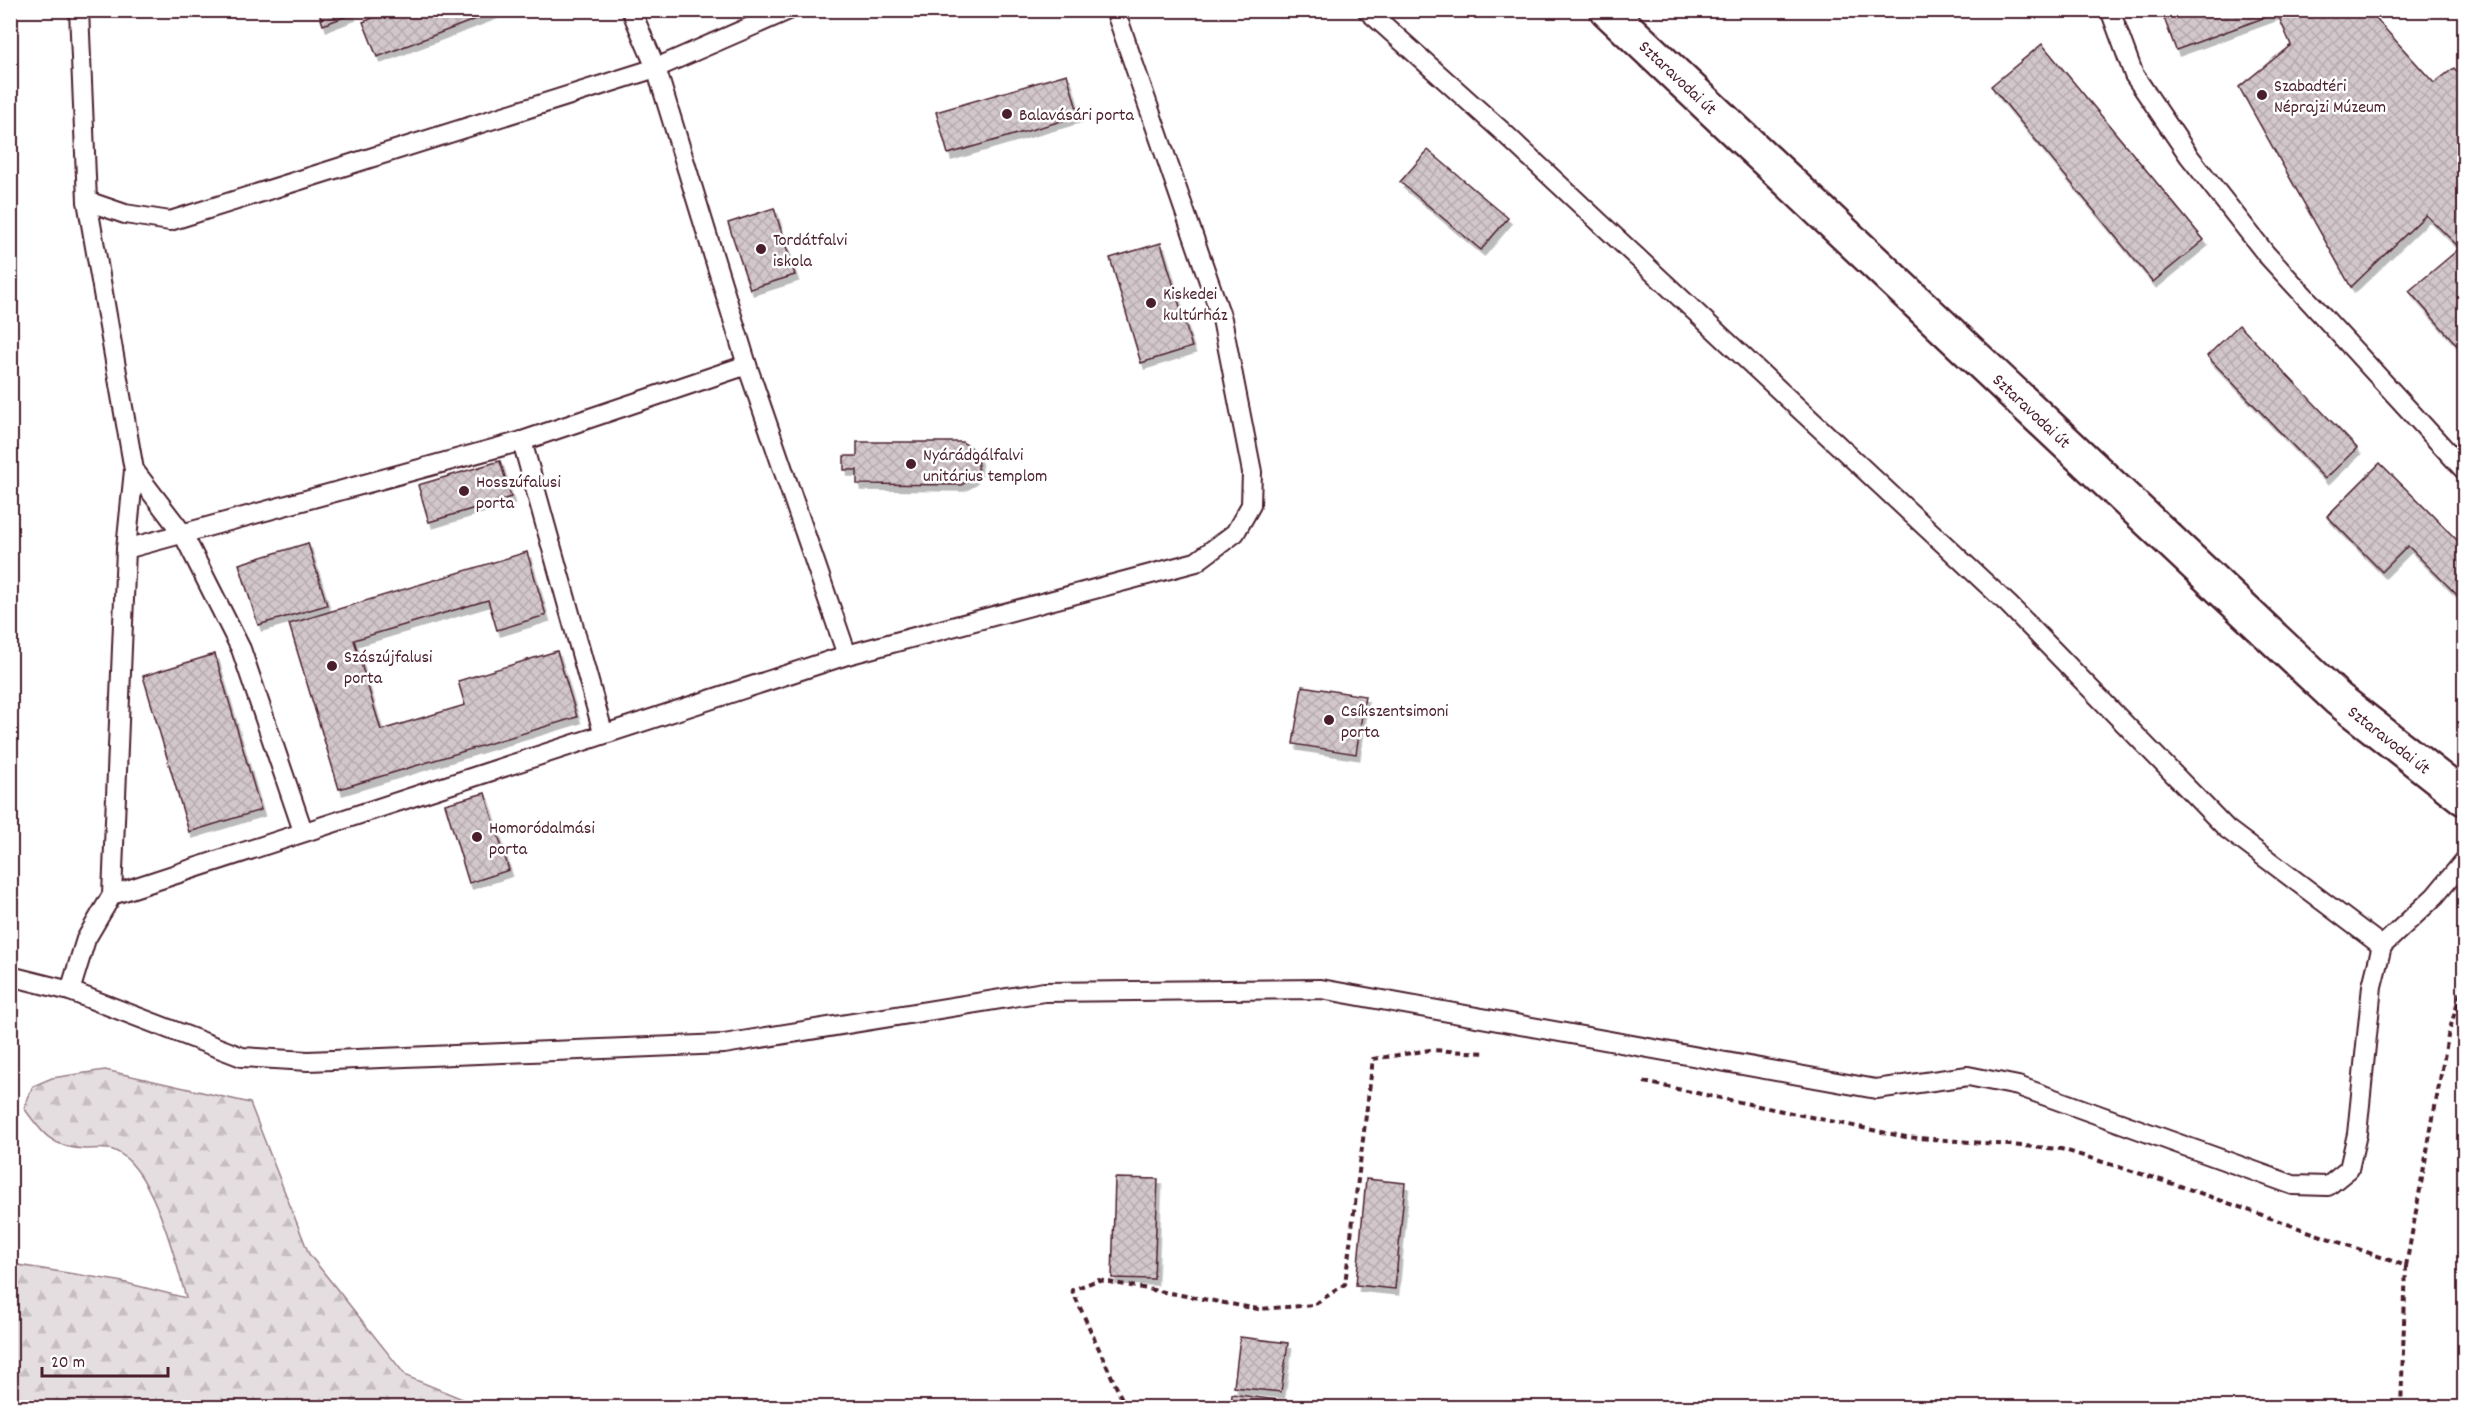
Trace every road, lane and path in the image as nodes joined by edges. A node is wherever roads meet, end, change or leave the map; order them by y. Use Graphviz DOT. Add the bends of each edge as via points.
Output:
graph roads {
  1 [pos="79,10"];
  2 [pos="631,10"];
  3 [pos="789,10"];
  4 [pos="1115,10"];
  5 [pos="1367,10"];
  6 [pos="1607,10"];
  7 [pos="2109,10"];
  8 [pos="656,68"];
  9 [pos="87,201"];
  10 [pos="747,366"];
  11 [pos="522,441"];
  12 [pos="134,470"];
  13 [pos="2464,470"];
  14 [pos="183,534"];
  15 [pos="126,549"];
  16 [pos="847,655"];
  17 [pos="603,732"];
  18 [pos="2464,798"];
  19 [pos="303,831"];
  20 [pos="2464,861"];
  21 [pos="112,895"];
  22 [pos="2382,946"];
  23 [pos="10,976"];
  24 [pos="2464,980"];
  25 [pos="70,991"];
  26 [pos="1495,1053"];
  27 [pos="1642,1082"];
  28 [pos="2406,1266"];
  29 [pos="1126,1407"];
  30 [pos="2401,1407"];
  1 -- 9 [label="lane"];
  2 -- 8 [label="lane"];
  3 -- 8 [label="lane"];
  4 -- 16 [label="lane" via="1222,319 1252,472 1251,505 1235,533 1196,562"];
  5 -- 22 [label="lane" via="2009,604 2227,829"];
  6 -- 18 [label="street, Sztaravodai út" via="2338,699"];
  7 -- 13 [label="lane" via="2134,75 2189,156 2266,254"];
  8 -- 9 [label="lane" via="170,222 125,214"];
  8 -- 10 [label="lane"];
  9 -- 12 [label="lane"];
  10 -- 11 [label="lane"];
  10 -- 16 [label="lane"];
  11 -- 14 [label="lane"];
  11 -- 17 [label="lane"];
  12 -- 14 [label="lane"];
  12 -- 15 [label="lane"];
  14 -- 15 [label="lane"];
  14 -- 19 [label="lane" via="241,649"];
  15 -- 21 [label="lane"];
  16 -- 17 [label="lane"];
  17 -- 19 [label="lane"];
  19 -- 21 [label="lane"];
  20 -- 22 [label="lane" via="2435,896"];
  21 -- 25 [label="lane" via="86,939"];
  22 -- 25 [label="lane" via="2372,986 2357,1134 2349,1169 2328,1186 2293,1185 2018,1086 1968,1076 1876,1089 1321,989 1044,992 724,1044 308,1061 242,1057"];
  23 -- 25 [label="lane"];
  24 -- 28 [label="path" via="2448,1036"];
  26 -- 29 [label="path" via="1430,1050 1372,1059 1345,1284 1314,1305 1258,1309 1098,1280 1072,1290"];
  27 -- 28 [label="path" via="1906,1137 2061,1149 2180,1186"];
  28 -- 30 [label="path"];
}
